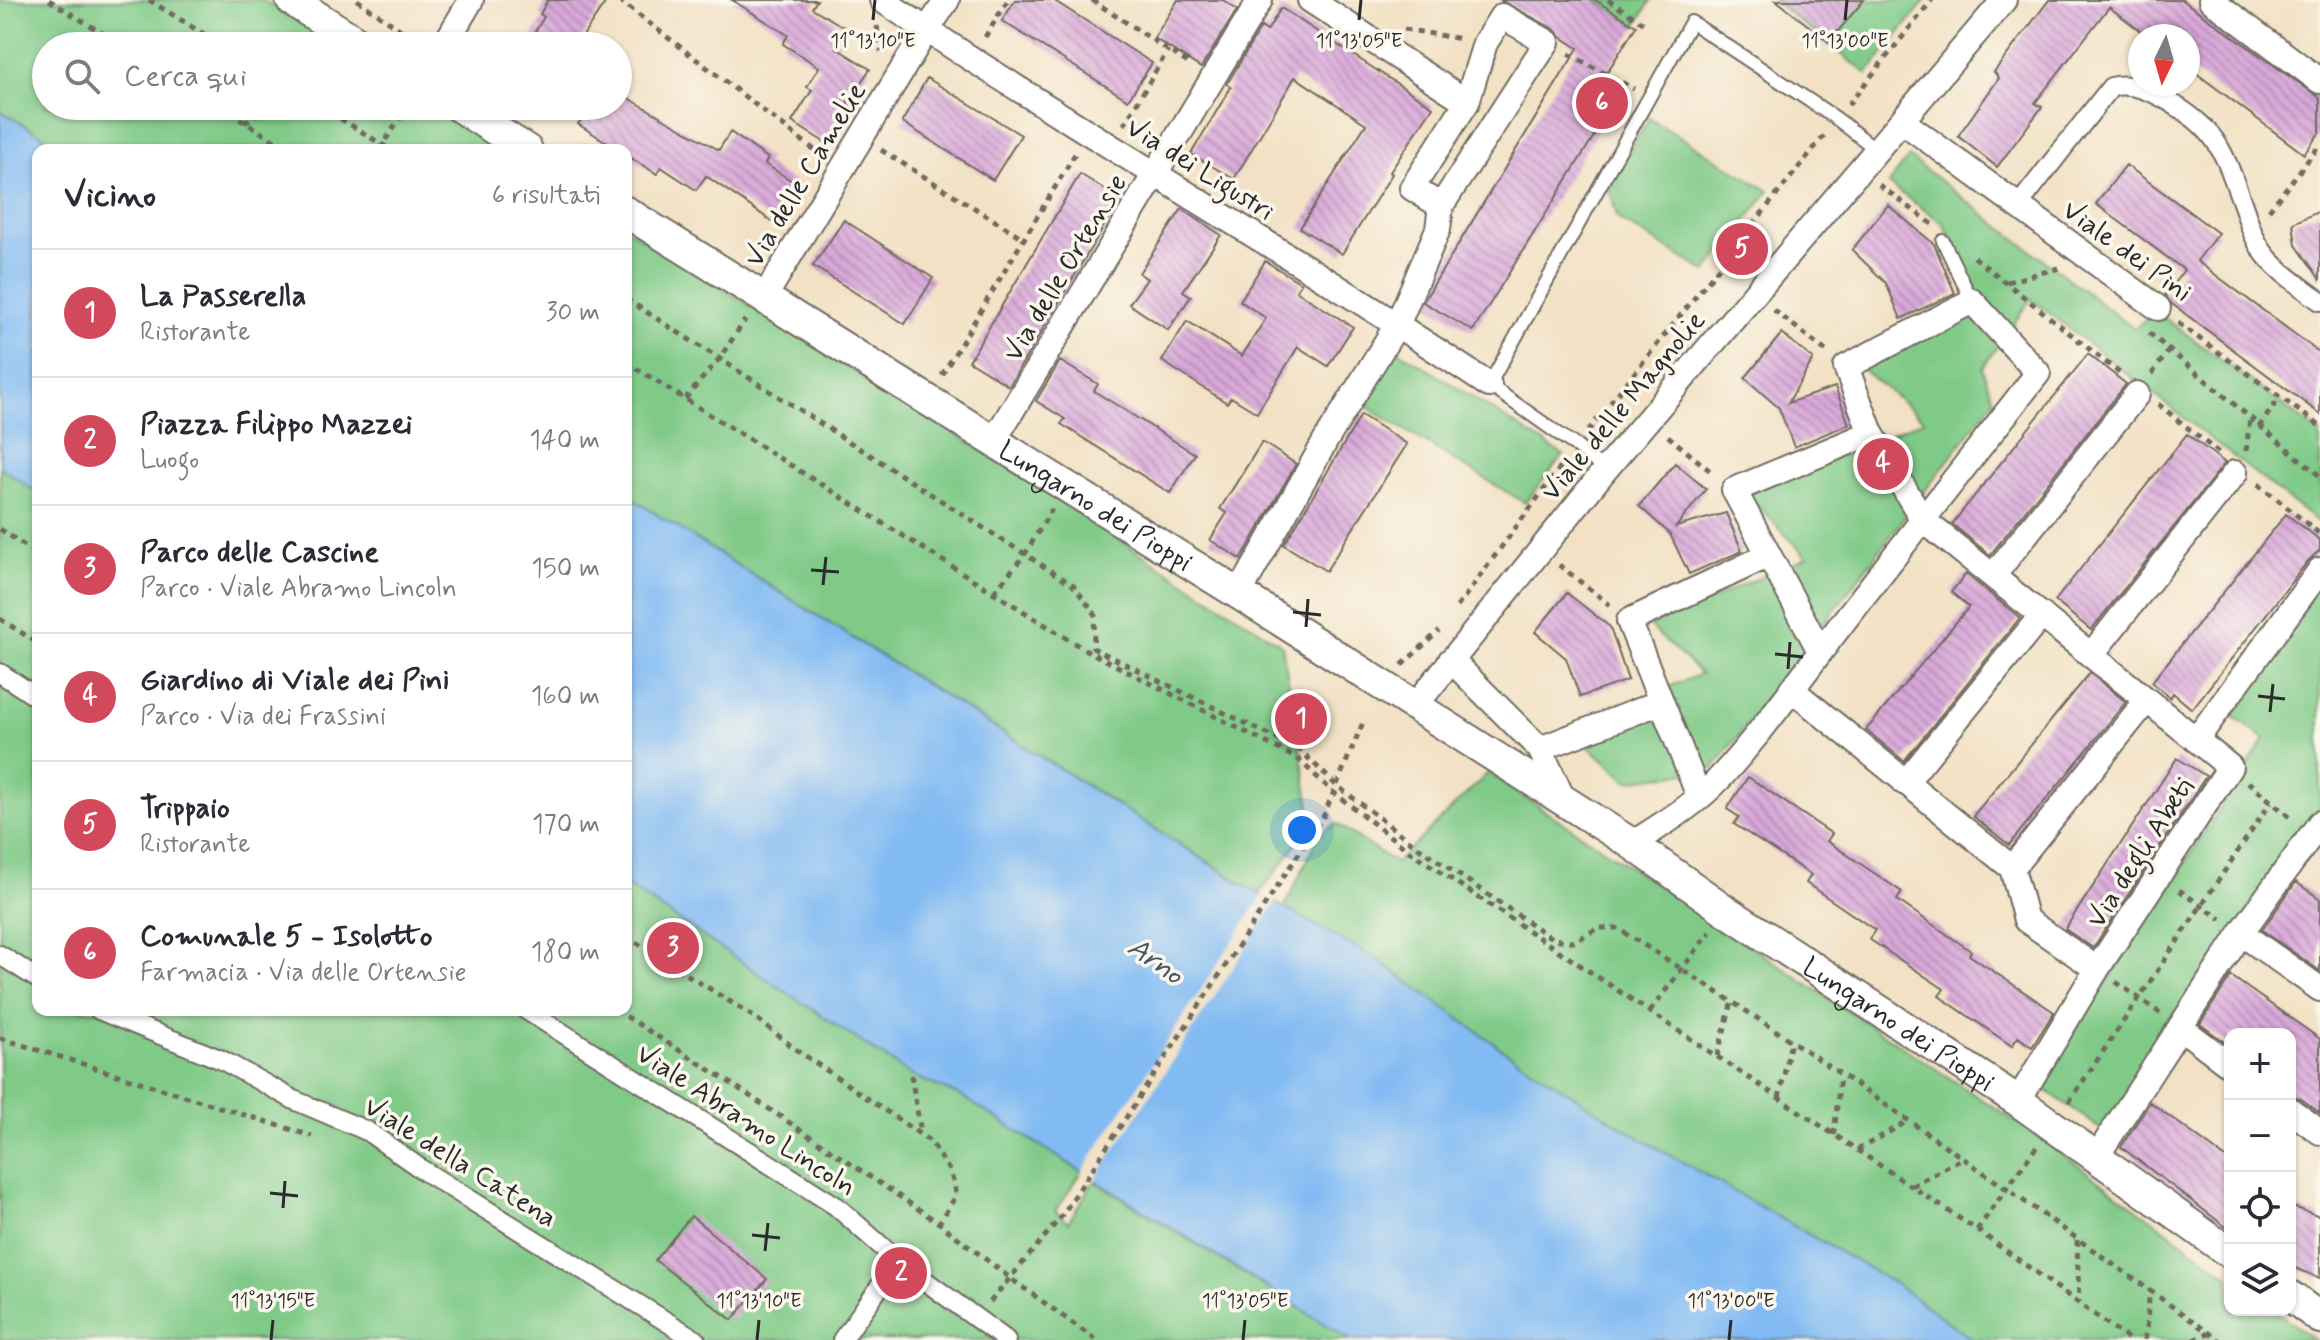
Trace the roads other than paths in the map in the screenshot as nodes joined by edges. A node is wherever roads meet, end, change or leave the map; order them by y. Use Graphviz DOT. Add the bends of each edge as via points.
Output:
graph roads {
  1 [pos="291,0"];
  2 [pos="471,0"];
  3 [pos="882,0"];
  4 [pos="947,0"];
  5 [pos="1260,0"];
  6 [pos="1310,0"];
  7 [pos="2004,0"];
  8 [pos="2211,0"];
  9 [pos="2247,0"];
  10 [pos="2248,26"];
  11 [pos="926,30"];
  12 [pos="341,32"];
  13 [pos="452,32"];
  14 [pos="2320,81"];
  15 [pos="1467,102"];
  16 [pos="480,120"];
  17 [pos="1902,121"];
  18 [pos="518,144"];
  19 [pos="1877,150"];
  20 [pos="1155,176"];
  21 [pos="1441,206"];
  22 [pos="2017,207"];
  23 [pos="632,216"];
  24 [pos="1943,241"];
  25 [pos="1972,301"];
  26 [pos="2320,301"];
  27 [pos="2153,305"];
  28 [pos="756,306"];
  29 [pos="1398,323"];
  30 [pos="1489,385"];
  31 [pos="2141,388"];
  32 [pos="1871,433"];
  33 [pos="993,442"];
  34 [pos="2240,467"];
  35 [pos="1605,470"];
  36 [pos="1923,520"];
  37 [pos="1767,556"];
  38 [pos="2320,570"];
  39 [pos="1993,576"];
  40 [pos="1239,594"];
  41 [pos="2042,615"];
  42 [pos="1820,651"];
  43 [pos="2091,655"];
  44 [pos="1451,660"];
  45 [pos="0,673"];
  46 [pos="1791,689"];
  47 [pos="32,694"];
  48 [pos="2147,700"];
  49 [pos="1661,702"];
  50 [pos="1415,706"];
  51 [pos="2196,740"];
  52 [pos="1540,749"];
  53 [pos="1905,783"];
  54 [pos="1699,796"];
  55 [pos="1564,801"];
  56 [pos="2317,834"];
  57 [pos="1632,844"];
  58 [pos="2012,868"];
  59 [pos="2241,933"];
  60 [pos="0,955"];
  61 [pos="2097,969"];
  62 [pos="32,975"];
  63 [pos="2320,989"];
  64 [pos="114,1016"];
  65 [pos="535,1016"];
  66 [pos="2180,1027"];
  67 [pos="2224,1060"];
  68 [pos="2018,1101"];
  69 [pos="2296,1114"];
  70 [pos="2320,1132"];
  71 [pos="2097,1156"];
  72 [pos="2224,1249"];
  73 [pos="898,1261"];
  74 [pos="2296,1300"];
  75 [pos="2320,1318"];
  76 [pos="696,1340"];
  77 [pos="842,1340"];
  78 [pos="1006,1340"];
  1 -- 12 [label="street"];
  2 -- 13 [label="street"];
  3 -- 11 [label="street, Via dei Ligustri"];
  4 -- 11 [label="street, Via delle Camelie"];
  5 -- 20 [label="street, Via delle Ortensie"];
  6 -- 15 [label="street"];
  7 -- 17 [label="street, Viale delle Magnolie"];
  8 -- 10 [label="street"];
  9 -- 10 [label="street"];
  10 -- 14 [label="street"];
  11 -- 20 [label="street, Via dei Ligustri"];
  11 -- 28 [label="street, Via delle Camelie"];
  15 -- 21 [label="street" via="1412,188"];
  15 -- 21 [label="street" via="1485,43 1502,16 1547,42"];
  16 -- 18 [label="street"];
  17 -- 19 [label="street, Viale delle Magnolie"];
  17 -- 22 [label="street, Viale dei Pini"];
  19 -- 30 [label="lane" via="1691,22"];
  19 -- 35 [label="street, Viale delle Magnolie"];
  20 -- 29 [label="street, Via dei Ligustri"];
  20 -- 33 [label="street, Via delle Ortensie"];
  21 -- 29 [label="street" via="1438,229"];
  22 -- 26 [label="street" via="2111,87 2132,85 2178,106 2215,138 2264,253"];
  22 -- 27 [label="street, Viale dei Pini"];
  23 -- 28 [label="street, Lungarno dei Pioppi"];
  24 -- 25 [label="lane"];
  25 -- 32 [label="street" via="1846,367"];
  25 -- 36 [label="street" via="2038,373"];
  28 -- 33 [label="street, Lungarno dei Pioppi"];
  29 -- 30 [label="street, Via dei Ligustri"];
  29 -- 40 [label="street"];
  30 -- 35 [label="lane"];
  31 -- 39 [label="street"];
  32 -- 36 [label="street"];
  32 -- 37 [label="street" via="1734,490"];
  33 -- 40 [label="street, Lungarno dei Pioppi"];
  34 -- 43 [label="street"];
  35 -- 44 [label="street, Viale delle Magnolie"];
  36 -- 39 [label="street"];
  36 -- 42 [label="street"];
  37 -- 42 [label="street"];
  37 -- 49 [label="street" via="1629,621"];
  38 -- 51 [label="street, Via degli Abeti"];
  39 -- 41 [label="street"];
  40 -- 50 [label="street, Lungarno dei Pioppi"];
  41 -- 43 [label="street"];
  41 -- 53 [label="street"];
  42 -- 46 [label="street"];
  43 -- 48 [label="street"];
  44 -- 50 [label="street, Viale delle Magnolie"];
  44 -- 52 [label="street"];
  45 -- 47 [label="street"];
  46 -- 53 [label="street"];
  46 -- 54 [label="street"];
  48 -- 51 [label="street"];
  48 -- 58 [label="street"];
  49 -- 52 [label="street"];
  49 -- 54 [label="street"];
  50 -- 55 [label="street, Lungarno dei Pioppi"];
  51 -- 61 [label="street, Via degli Abeti" via="2230,767"];
  52 -- 55 [label="street"];
  53 -- 58 [label="street"];
  54 -- 57 [label="street"];
  55 -- 57 [label="street, Lungarno dei Pioppi"];
  56 -- 59 [label="street"];
  57 -- 68 [label="street, Lungarno dei Pioppi"];
  58 -- 61 [label="street, Via degli Abeti" via="2026,920"];
  59 -- 63 [label="street"];
  59 -- 66 [label="street"];
  60 -- 62 [label="street"];
  61 -- 68 [label="street, Via degli Abeti"];
  64 -- 76 [label="street, Viale della Catena" via="222,1060 294,1100 367,1131"];
  65 -- 73 [label="street, Viale Abramo Lincoln" via="836,1206"];
  66 -- 67 [label="street"];
  66 -- 71 [label="street"];
  68 -- 71 [label="street, Lungarno dei Pioppi"];
  69 -- 70 [label="street"];
  71 -- 72 [label="street, Lungarno dei Pioppi"];
  73 -- 77 [label="street"];
  73 -- 78 [label="street, Viale Abramo Lincoln"];
  74 -- 75 [label="street"];
}
